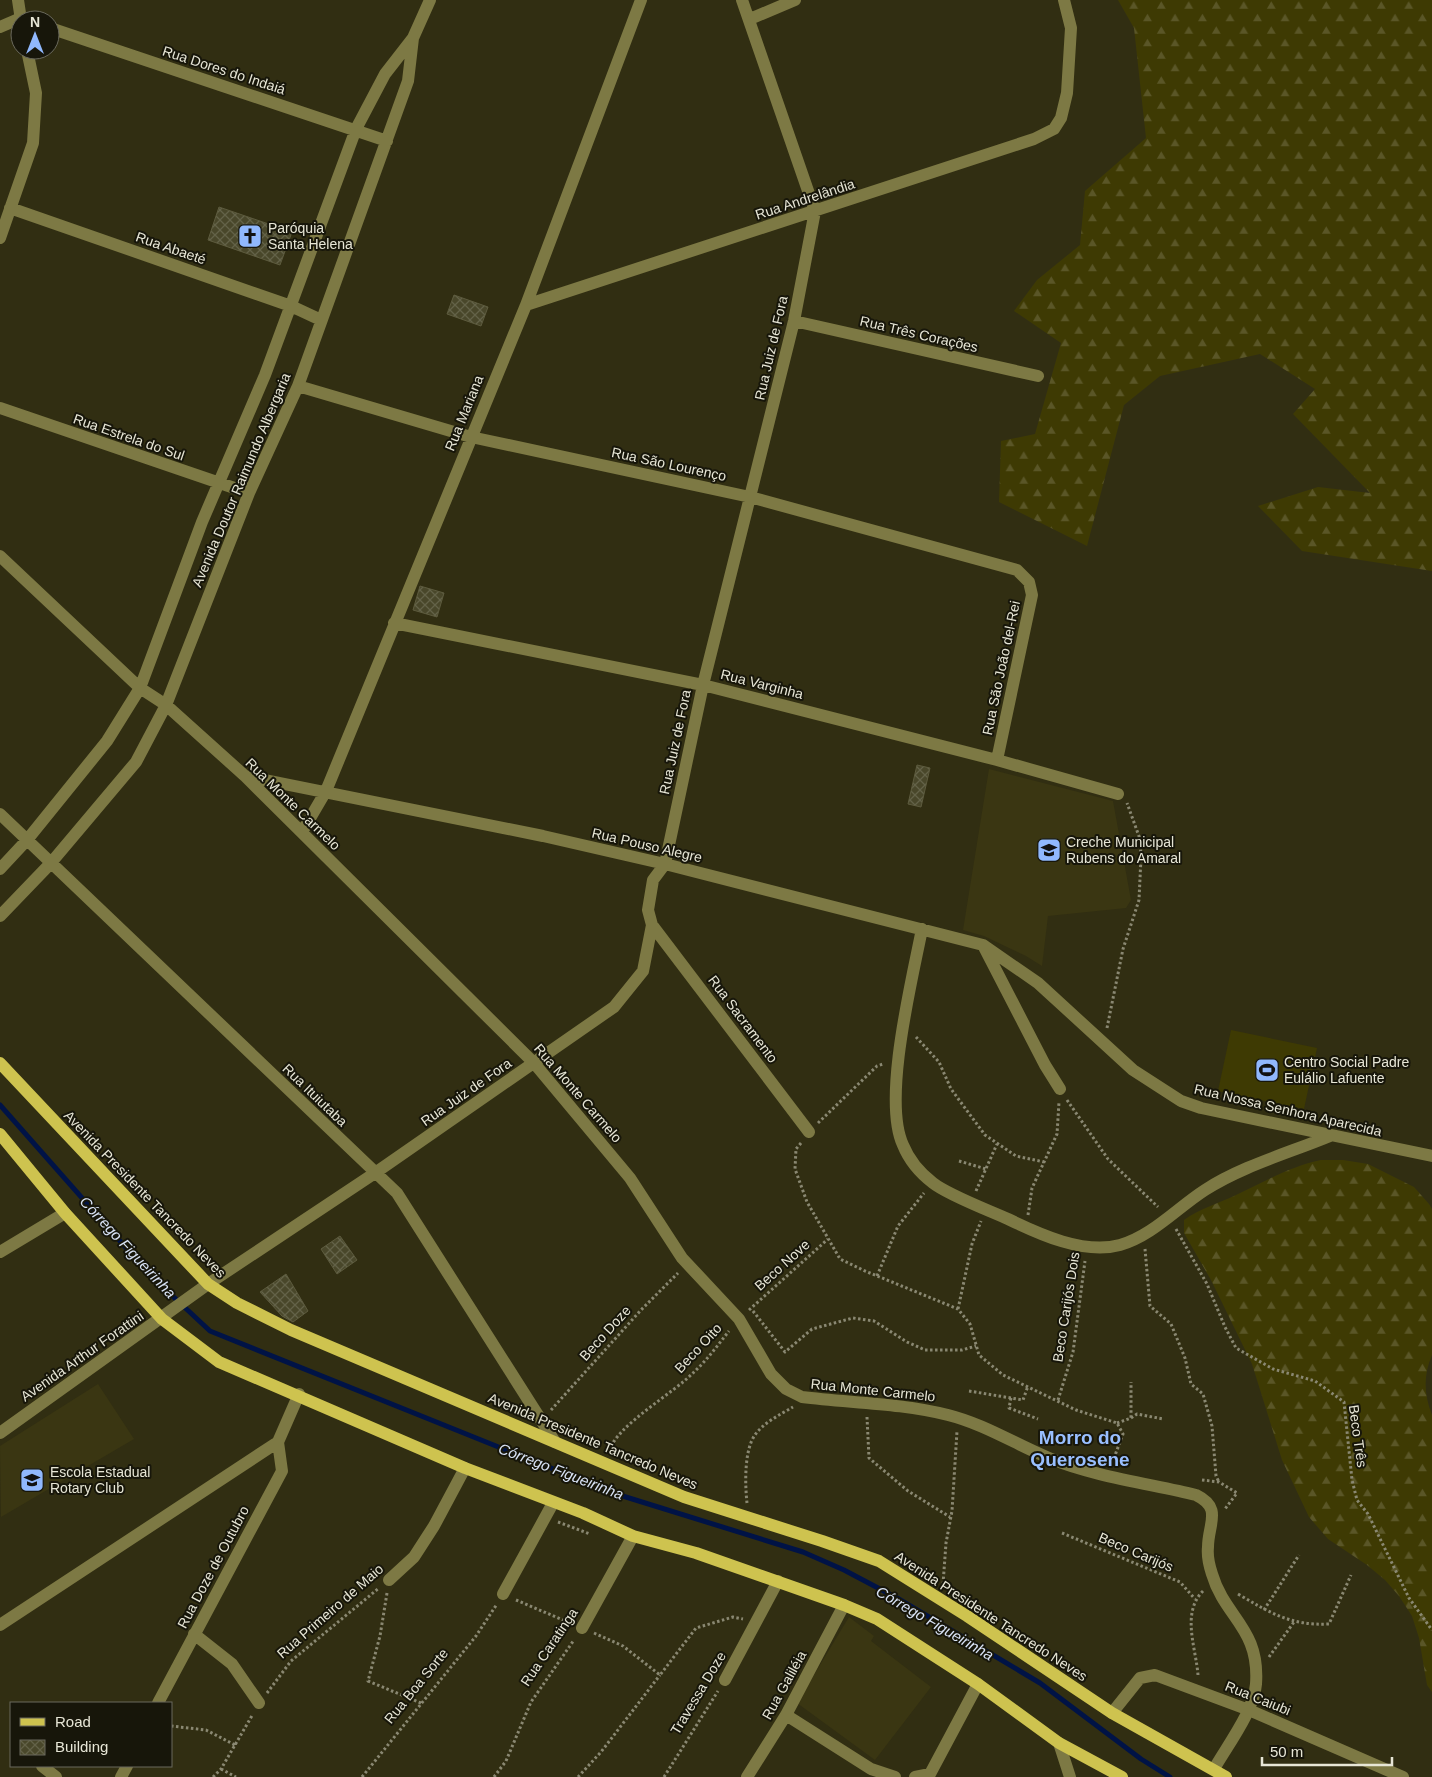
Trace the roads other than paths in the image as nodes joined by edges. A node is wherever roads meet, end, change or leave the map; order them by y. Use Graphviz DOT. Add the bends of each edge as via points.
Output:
graph roads {
  1 [pos="430,0"];
  2 [pos="641,0"];
  3 [pos="742,0"];
  4 [pos="795,0"];
  5 [pos="1064,0"];
  6 [pos="750,19"];
  7 [pos="60,31"];
  8 [pos="413,38"];
  9 [pos="30,60"];
  10 [pos="356,129"];
  11 [pos="387,141"];
  12 [pos="10,208"];
  13 [pos="815,211"];
  14 [pos="0,238"];
  15 [pos="526,305"];
  16 [pos="290,306"];
  17 [pos="322,320"];
  18 [pos="794,321"];
  19 [pos="1038,376"];
  20 [pos="298,386"];
  21 [pos="0,408"];
  22 [pos="471,437"];
  23 [pos="218,484"];
  24 [pos="249,494"];
  25 [pos="750,498"];
  26 [pos="0,556"];
  27 [pos="1029,582"];
  28 [pos="394,623"];
  29 [pos="703,685"];
  30 [pos="140,688"];
  31 [pos="166,705"];
  32 [pos="997,760"];
  33 [pos="245,776"];
  34 [pos="326,791"];
  35 [pos="1118,794"];
  36 [pos="0,814"];
  37 [pos="302,832"];
  38 [pos="27,840"];
  39 [pos="50,864"];
  40 [pos="665,864"];
  41 [pos="0,869"];
  42 [pos="0,916"];
  43 [pos="652,924"];
  44 [pos="922,929"];
  45 [pos="982,945"];
  46 [pos="1030,978"];
  47 [pos="0,1063"];
  48 [pos="534,1063"];
  49 [pos="1060,1089"];
  50 [pos="809,1132"];
  51 [pos="0,1134"];
  52 [pos="1330,1136"];
  53 [pos="1432,1156"];
  54 [pos="375,1173"];
  55 [pos="65,1213"];
  56 [pos="0,1252"];
  57 [pos="208,1284"];
  58 [pos="162,1319"];
  59 [pos="299,1394"];
  60 [pos="0,1433"];
  61 [pos="278,1442"];
  62 [pos="555,1442"];
  63 [pos="465,1468"];
  64 [pos="553,1503"];
  65 [pos="633,1536"];
  66 [pos="389,1580"];
  67 [pos="778,1581"];
  68 [pos="503,1594"];
  69 [pos="844,1605"];
  70 [pos="0,1625"];
  71 [pos="582,1628"];
  72 [pos="194,1634"];
  73 [pos="725,1680"];
  74 [pos="978,1684"];
  75 [pos="159,1702"];
  76 [pos="259,1703"];
  77 [pos="1249,1710"];
  78 [pos="1112,1713"];
  79 [pos="786,1714"];
  80 [pos="1059,1743"];
  81 [pos="43,1767"];
  82 [pos="1214,1769"];
  83 [pos="56,1777"];
  84 [pos="746,1777"];
  85 [pos="894,1777"];
  86 [pos="915,1777"];
  87 [pos="1070,1777"];
  88 [pos="1122,1777"];
  89 [pos="1226,1777"];
  90 [pos="1404,1777"];
  1 -- 8 [label="street, Avenida Doutor Raimundo Albergaria"];
  2 -- 15 [label="street, Rua Mariana"];
  3 -- 6 [label="street, Rua Juiz de Fora"];
  4 -- 6 [label="street"];
  5 -- 13 [label="street, Rua Andrelândia" via="1071,28 1067,93 1061,118 1054,129 1034,139"];
  6 -- 13 [label="street, Rua Juiz de Fora"];
  7 -- 10 [label="street, Rua Dores do Indaiá"];
  8 -- 10 [label="street, Avenida Doutor Raimundo Albergaria" via="386,74"];
  8 -- 11 [label="street, Avenida Doutor Raimundo Albergaria" via="408,81"];
  9 -- 12 [label="street" via="36,93 36,120 32,143"];
  10 -- 11 [label="street, Rua Dores do Indaiá"];
  10 -- 16 [label="street, Avenida Doutor Raimundo Albergaria"];
  11 -- 17 [label="street, Avenida Doutor Raimundo Albergaria"];
  12 -- 14 [label="street"];
  12 -- 16 [label="street, Rua Abaeté"];
  13 -- 15 [label="street, Rua Andrelândia"];
  13 -- 18 [label="street, Rua Juiz de Fora"];
  15 -- 22 [label="street, Rua Mariana"];
  16 -- 17 [label="street, Rua Abaeté"];
  16 -- 23 [label="street, Avenida Doutor Raimundo Albergaria" via="265,375"];
  17 -- 20 [label="street, Avenida Doutor Raimundo Albergaria"];
  18 -- 19 [label="street, Rua Três Corações"];
  18 -- 25 [label="street, Rua Juiz de Fora"];
  20 -- 22 [label="street, Rua São Lourenço"];
  20 -- 24 [label="street, Avenida Doutor Raimundo Albergaria"];
  21 -- 23 [label="street, Rua Estrela do Sul"];
  22 -- 25 [label="street, Rua São Lourenço"];
  22 -- 28 [label="street, Rua Mariana"];
  23 -- 24 [label="street, Rua Estrela do Sul"];
  23 -- 30 [label="street, Avenida Doutor Raimundo Albergaria"];
  24 -- 31 [label="street, Avenida Doutor Raimundo Albergaria"];
  25 -- 27 [label="street, Rua São Lourenço" via="1017,570"];
  25 -- 29 [label="street, Rua Juiz de Fora"];
  26 -- 30 [label="street, Rua Monte Carmelo"];
  27 -- 32 [label="street, Rua São João del-Rei" via="1032,595"];
  28 -- 29 [label="street, Rua Varginha"];
  28 -- 34 [label="street, Rua Mariana"];
  29 -- 32 [label="street, Rua Varginha"];
  29 -- 40 [label="street, Rua Juiz de Fora"];
  30 -- 31 [label="street, Rua Monte Carmelo"];
  30 -- 38 [label="street, Avenida Doutor Raimundo Albergaria" via="107,741"];
  31 -- 33 [label="street, Rua Monte Carmelo"];
  31 -- 39 [label="street, Avenida Doutor Raimundo Albergaria" via="136,762"];
  32 -- 35 [label="street, Rua Varginha"];
  33 -- 34 [label="street, Rua Pouso Alegre"];
  33 -- 37 [label="street, Rua Monte Carmelo"];
  34 -- 37 [label="street, Rua Mariana"];
  34 -- 40 [label="street, Rua Pouso Alegre"];
  36 -- 38 [label="street, Rua Ituiutaba"];
  37 -- 48 [label="street, Rua Monte Carmelo"];
  38 -- 39 [label="street, Rua Ituiutaba"];
  38 -- 41 [label="street, Avenida Doutor Raimundo Albergaria"];
  39 -- 42 [label="street, Avenida Doutor Raimundo Albergaria"];
  39 -- 54 [label="street, Rua Ituiutaba"];
  40 -- 43 [label="street, Rua Juiz de Fora" via="653,880 648,910"];
  40 -- 44 [label="street, Rua Pouso Alegre"];
  43 -- 48 [label="street, Rua Juiz de Fora" via="643,971 614,1007"];
  43 -- 50 [label="street, Rua Sacramento"];
  44 -- 45 [label="street, Rua Pouso Alegre"];
  44 -- 52 [label="street" via="896,1082 897,1120 902,1144 915,1166 932,1183 1049,1239 1087,1246 1117,1246 1135,1240 1206,1189"];
  45 -- 46 [label="street, Rua Pouso Alegre"];
  45 -- 49 [label="street"];
  46 -- 52 [label="street, Rua Nossa Senhora Aparecida" via="1133,1070 1181,1101"];
  47 -- 57 [label="main road, Avenida Presidente Tancredo Neves"];
  48 -- 54 [label="street, Rua Juiz de Fora"];
  48 -- 77 [label="street, Rua Monte Carmelo" via="630,1178 687,1264 739,1319 771,1374 786,1389 808,1398 919,1408 957,1418 985,1427 1050,1458 1196,1495 1210,1505 1208,1562 1214,1580 1252,1643 1256,1659 1256,1687"];
  51 -- 55 [label="main road"];
  52 -- 53 [label="street, Rua Nossa Senhora Aparecida"];
  54 -- 57 [label="street, Rua Juiz de Fora"];
  54 -- 62 [label="street, Rua Ituiutaba" via="397,1193 408,1209"];
  55 -- 56 [label="street"];
  55 -- 58 [label="main road"];
  57 -- 58 [label="street, Avenida Arthur Forattini"];
  57 -- 62 [label="main road, Avenida Presidente Tancredo Neves" via="291,1330"];
  58 -- 59 [label="main road" via="219,1362"];
  58 -- 60 [label="street, Avenida Arthur Forattini"];
  59 -- 61 [label="street"];
  59 -- 63 [label="main road"];
  61 -- 70 [label="street"];
  61 -- 72 [label="street, Rua Doze de Outubro" via="282,1471"];
  62 -- 78 [label="main road, Avenida Presidente Tancredo Neves" via="684,1497 878,1561"];
  63 -- 64 [label="main road"];
  63 -- 66 [label="street, Rua Primeiro de Maio" via="414,1557"];
  64 -- 65 [label="main road"];
  64 -- 68 [label="street"];
  65 -- 67 [label="main road"];
  65 -- 71 [label="street, Rua Caratinga"];
  67 -- 69 [label="main road"];
  67 -- 73 [label="street, Travessa Doze"];
  69 -- 74 [label="main road" via="877,1619"];
  69 -- 79 [label="street, Rua Galiléia"];
  72 -- 75 [label="street, Rua Doze de Outubro"];
  72 -- 76 [label="street" via="232,1664"];
  74 -- 80 [label="main road"];
  74 -- 86 [label="street" via="930,1774"];
  77 -- 78 [label="street, Rua Caiubi" via="1156,1675 1144,1676"];
  77 -- 82 [label="street"];
  77 -- 90 [label="street, Rua Caiubi"];
  78 -- 82 [label="main road, Avenida Presidente Tancredo Neves"];
  79 -- 84 [label="street, Rua Galiléia"];
  79 -- 85 [label="street" via="871,1769"];
  80 -- 87 [label="street"];
  80 -- 88 [label="main road"];
  81 -- 83 [label="street"];
  82 -- 89 [label="main road, Avenida Presidente Tancredo Neves"];
}
